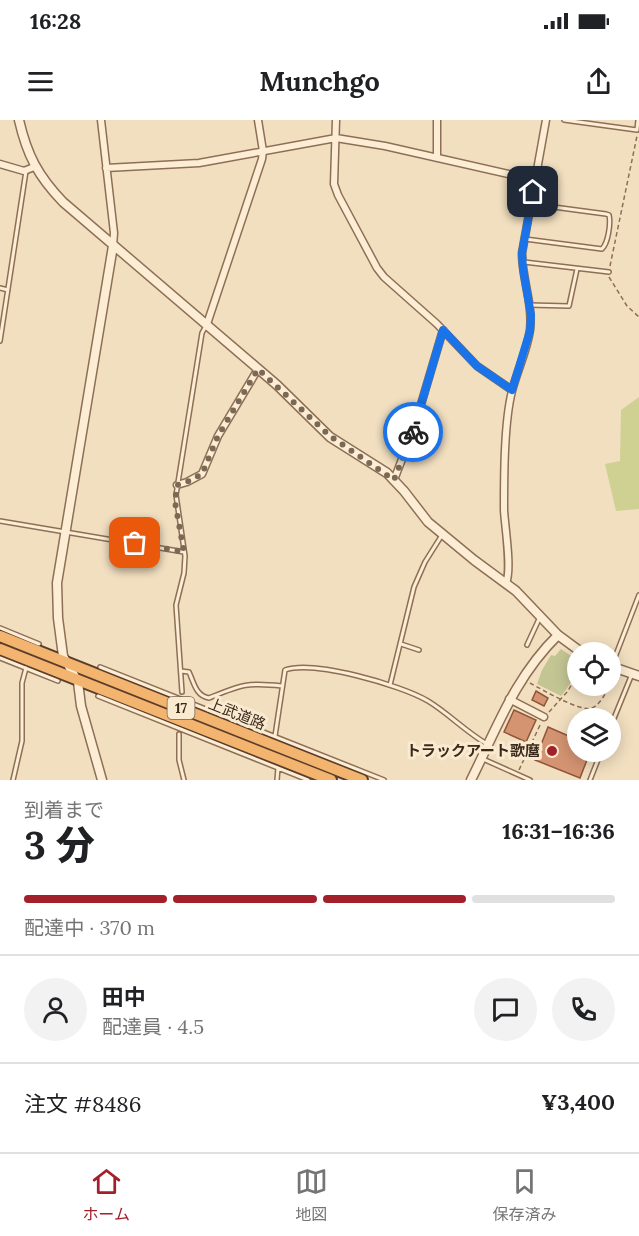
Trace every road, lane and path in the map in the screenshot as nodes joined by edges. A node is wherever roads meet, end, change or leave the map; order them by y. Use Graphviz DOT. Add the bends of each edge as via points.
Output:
graph roads {
  1 [pos="19,120"];
  2 [pos="101,120"];
  3 [pos="258,120"];
  4 [pos="336,120"];
  5 [pos="437,120"];
  6 [pos="546,120"];
  7 [pos="564,120"];
  8 [pos="638,120"];
  9 [pos="637,130"];
  10 [pos="336,138"];
  11 [pos="263,151"];
  12 [pos="437,159"];
  13 [pos="0,164"];
  14 [pos="106,168"];
  15 [pos="30,169"];
  16 [pos="535,180"];
  17 [pos="531,204"];
  18 [pos="525,240"];
  19 [pos="113,246"];
  20 [pos="522,262"];
  21 [pos="577,269"];
  22 [pos="609,272"];
  23 [pos="0,288"];
  24 [pos="8,290"];
  25 [pos="529,305"];
  26 [pos="639,317"];
  27 [pos="207,324"];
  28 [pos="443,330"];
  29 [pos="0,341"];
  30 [pos="258,369"];
  31 [pos="512,390"];
  32 [pos="394,480"];
  33 [pos="177,485"];
  34 [pos="0,521"];
  35 [pos="64,531"];
  36 [pos="442,535"];
  37 [pos="184,552"];
  38 [pos="506,583"];
  39 [pos="639,595"];
  40 [pos="540,615"];
  41 [pos="0,628"];
  42 [pos="558,635"];
  43 [pos="0,636"];
  44 [pos="567,642"];
  45 [pos="39,644"];
  46 [pos="401,644"];
  47 [pos="527,645"];
  48 [pos="621,647"];
  49 [pos="0,649"];
  50 [pos="419,650"];
  51 [pos="0,658"];
  52 [pos="64,661"];
  53 [pos="100,667"];
  54 [pos="26,668"];
  55 [pos="621,670"];
  56 [pos="181,671"];
  57 [pos="636,675"];
  58 [pos="522,677"];
  59 [pos="76,678"];
  60 [pos="58,681"];
  61 [pos="390,685"];
  62 [pos="282,686"];
  63 [pos="182,692"];
  64 [pos="160,695"];
  65 [pos="98,696"];
  66 [pos="602,696"];
  67 [pos="510,699"];
  68 [pos="620,708"];
  69 [pos="544,717"];
  70 [pos="195,730"];
  71 [pos="179,734"];
  72 [pos="275,736"];
  73 [pos="488,745"];
  74 [pos="482,758"];
  75 [pos="597,762"];
  76 [pos="278,768"];
  77 [pos="351,771"];
  78 [pos="13,780"];
  79 [pos="102,780"];
  80 [pos="184,780"];
  81 [pos="277,780"];
  82 [pos="308,780"];
  83 [pos="331,780"];
  84 [pos="362,780"];
  85 [pos="384,780"];
  86 [pos="471,780"];
  87 [pos="530,780"];
  88 [pos="590,780"];
  1 -- 15 [label="street"];
  2 -- 14 [label="street"];
  3 -- 11 [label="street"];
  4 -- 10 [label="street"];
  5 -- 12 [label="street"];
  6 -- 16 [label="street"];
  7 -- 9 [label="lane"];
  8 -- 9 [label="lane"];
  9 -- 22 [label="path"];
  10 -- 11 [label="street"];
  10 -- 12 [label="street"];
  10 -- 28 [label="street" via="334,184 377,268"];
  11 -- 14 [label="street" via="178,166"];
  11 -- 27 [label="street"];
  12 -- 16 [label="street"];
  13 -- 15 [label="street"];
  14 -- 19 [label="street"];
  15 -- 19 [label="street"];
  15 -- 24 [label="lane"];
  16 -- 17 [label="street"];
  17 -- 18 [label="street"];
  17 -- 18 [label="lane" via="606,214 610,220 602,249"];
  18 -- 20 [label="street"];
  19 -- 27 [label="street"];
  19 -- 35 [label="street"];
  20 -- 21 [label="lane"];
  20 -- 25 [label="street"];
  21 -- 22 [label="lane"];
  21 -- 25 [label="lane" via="569,306"];
  22 -- 26 [label="path" via="627,306"];
  23 -- 24 [label="lane"];
  24 -- 29 [label="lane"];
  25 -- 31 [label="street" via="530,331"];
  27 -- 30 [label="street"];
  27 -- 33 [label="lane" via="202,333"];
  28 -- 31 [label="street" via="477,366"];
  28 -- 32 [label="street"];
  30 -- 32 [label="street" via="330,436"];
  30 -- 33 [label="street" via="218,436 202,474"];
  31 -- 38 [label="street" via="504,489 509,572"];
  32 -- 36 [label="street"];
  33 -- 37 [label="lane" via="175,502"];
  34 -- 35 [label="lane"];
  35 -- 37 [label="lane"];
  35 -- 52 [label="street" via="57,598"];
  36 -- 38 [label="street"];
  36 -- 46 [label="lane" via="414,587"];
  37 -- 56 [label="lane" via="184,573 176,605"];
  38 -- 40 [label="street"];
  39 -- 48 [label="lane"];
  40 -- 42 [label="street"];
  40 -- 47 [label="lane"];
  41 -- 45 [label="lane"];
  42 -- 44 [label="street"];
  42 -- 58 [label="street"];
  43 -- 52 [label="highway, 上武道路 / 17"];
  46 -- 50 [label="lane"];
  46 -- 61 [label="lane"];
  49 -- 59 [label="highway, 上武道路 / 17"];
  51 -- 54 [label="lane"];
  52 -- 59 [label="street"];
  52 -- 64 [label="highway, 上武道路 / 17"];
  53 -- 64 [label="lane"];
  54 -- 60 [label="lane"];
  54 -- 78 [label="lane" via="22,683 22,741"];
  55 -- 57 [label="street"];
  56 -- 62 [label="lane" via="189,672 204,698 250,684"];
  56 -- 63 [label="lane"];
  57 -- 68 [label="lane"];
  58 -- 66 [label="path" via="589,709"];
  58 -- 67 [label="street"];
  59 -- 70 [label="highway, 上武道路 / 17"];
  59 -- 79 [label="street"];
  61 -- 62 [label="lane" via="336,671 291,668 284,672"];
  61 -- 73 [label="lane" via="426,700"];
  62 -- 72 [label="lane"];
  64 -- 72 [label="lane"];
  64 -- 77 [label="highway, 上武道路 / 17"];
  65 -- 70 [label="lane"];
  67 -- 69 [label="street"];
  67 -- 73 [label="street"];
  70 -- 76 [label="lane"];
  70 -- 83 [label="highway, 上武道路 / 17"];
  71 -- 80 [label="lane"];
  72 -- 77 [label="lane"];
  73 -- 74 [label="street"];
  74 -- 86 [label="street"];
  74 -- 87 [label="lane"];
  75 -- 88 [label="lane"];
  76 -- 81 [label="lane"];
  76 -- 82 [label="lane"];
  77 -- 84 [label="highway, 上武道路 / 17"];
  77 -- 85 [label="lane"];
}
